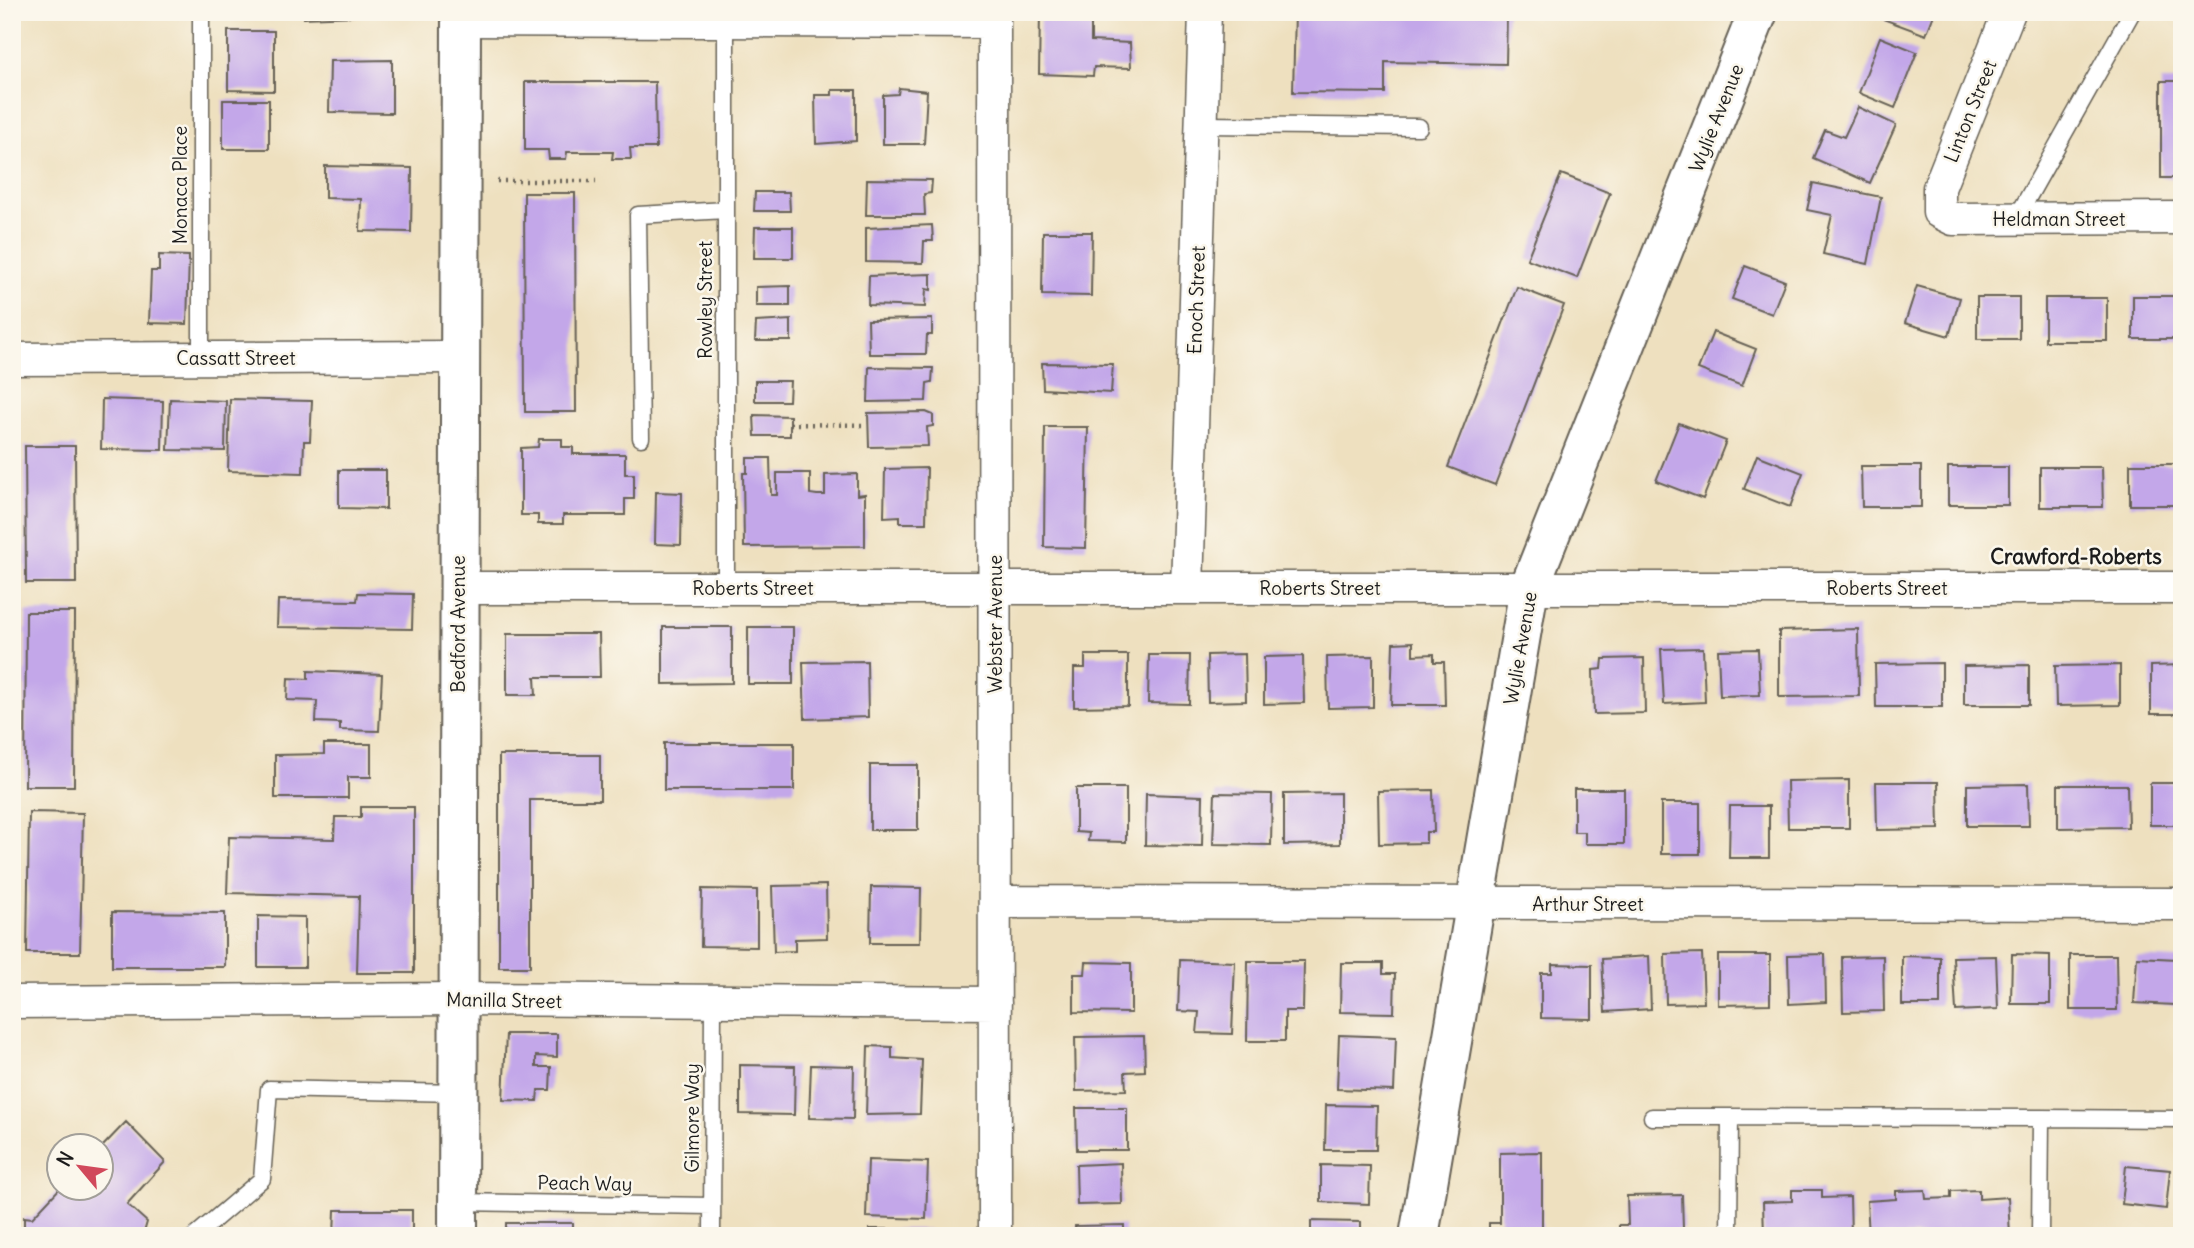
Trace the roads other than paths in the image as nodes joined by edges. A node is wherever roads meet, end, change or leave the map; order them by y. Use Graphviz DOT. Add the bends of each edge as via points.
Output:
graph roads {
  1 [pos="201,12"];
  2 [pos="1205,12"];
  3 [pos="1758,12"];
  4 [pos="2009,12"];
  5 [pos="2132,12"];
  6 [pos="461,16"];
  7 [pos="726,17"];
  8 [pos="995,17"];
  9 [pos="1202,125"];
  10 [pos="1419,127"];
  11 [pos="726,210"];
  12 [pos="1939,212"];
  13 [pos="2182,218"];
  14 [pos="2016,219"];
  15 [pos="460,357"];
  16 [pos="201,358"];
  17 [pos="12,359"];
  18 [pos="641,438"];
  19 [pos="995,588"];
  20 [pos="1187,588"];
  21 [pos="1530,588"];
  22 [pos="2182,588"];
  23 [pos="458,589"];
  24 [pos="726,589"];
  25 [pos="995,902"];
  26 [pos="1475,904"];
  27 [pos="2182,904"];
  28 [pos="458,999"];
  29 [pos="713,1001"];
  30 [pos="12,1002"];
  31 [pos="995,1003"];
  32 [pos="458,1093"];
  33 [pos="1652,1117"];
  34 [pos="1730,1117"];
  35 [pos="2041,1118"];
  36 [pos="2182,1119"];
  37 [pos="712,1206"];
  38 [pos="458,1219"];
  39 [pos="195,1236"];
  40 [pos="712,1236"];
  41 [pos="995,1236"];
  42 [pos="1419,1236"];
  43 [pos="1729,1236"];
  44 [pos="2040,1236"];
  1 -- 16 [label="lane, Monaca Place"];
  2 -- 9 [label="street, Enoch Street"];
  3 -- 21 [label="street, Wylie Avenue"];
  4 -- 12 [label="street, Linton Street" via="1940,188"];
  5 -- 14 [label="lane"];
  6 -- 7 [label="street"];
  6 -- 15 [label="street, Bedford Avenue"];
  7 -- 8 [label="street"];
  7 -- 11 [label="lane, Rowley Street"];
  8 -- 19 [label="street, Webster Avenue"];
  9 -- 10 [label="lane"];
  9 -- 20 [label="street, Enoch Street"];
  11 -- 18 [label="lane" via="638,215"];
  11 -- 24 [label="lane, Rowley Street"];
  12 -- 14 [label="street, Heldman Street" via="1953,219"];
  13 -- 14 [label="street, Heldman Street"];
  15 -- 16 [label="street, Cassatt Street"];
  15 -- 23 [label="street, Bedford Avenue"];
  16 -- 17 [label="street, Cassatt Street"];
  19 -- 20 [label="street, Roberts Street"];
  19 -- 24 [label="street, Roberts Street"];
  19 -- 25 [label="street, Webster Avenue"];
  20 -- 21 [label="street, Roberts Street"];
  21 -- 22 [label="street, Roberts Street"];
  21 -- 26 [label="street, Wylie Avenue"];
  23 -- 24 [label="street, Roberts Street"];
  23 -- 28 [label="street, Bedford Avenue"];
  25 -- 26 [label="street, Arthur Street"];
  25 -- 31 [label="street, Webster Avenue"];
  26 -- 27 [label="street, Arthur Street"];
  26 -- 42 [label="street, Wylie Avenue"];
  28 -- 29 [label="street, Manilla Street"];
  28 -- 30 [label="street, Manilla Street"];
  28 -- 32 [label="street, Bedford Avenue"];
  29 -- 31 [label="street, Manilla Street"];
  29 -- 37 [label="lane, Gilmore Way"];
  31 -- 41 [label="street, Webster Avenue"];
  32 -- 38 [label="street, Bedford Avenue"];
  32 -- 39 [label="lane" via="269,1089 262,1179"];
  33 -- 34 [label="lane"];
  34 -- 35 [label="lane"];
  34 -- 43 [label="lane"];
  35 -- 36 [label="lane"];
  35 -- 44 [label="lane"];
  37 -- 38 [label="lane, Peach Way"];
  37 -- 40 [label="lane, Gilmore Way"];
}
